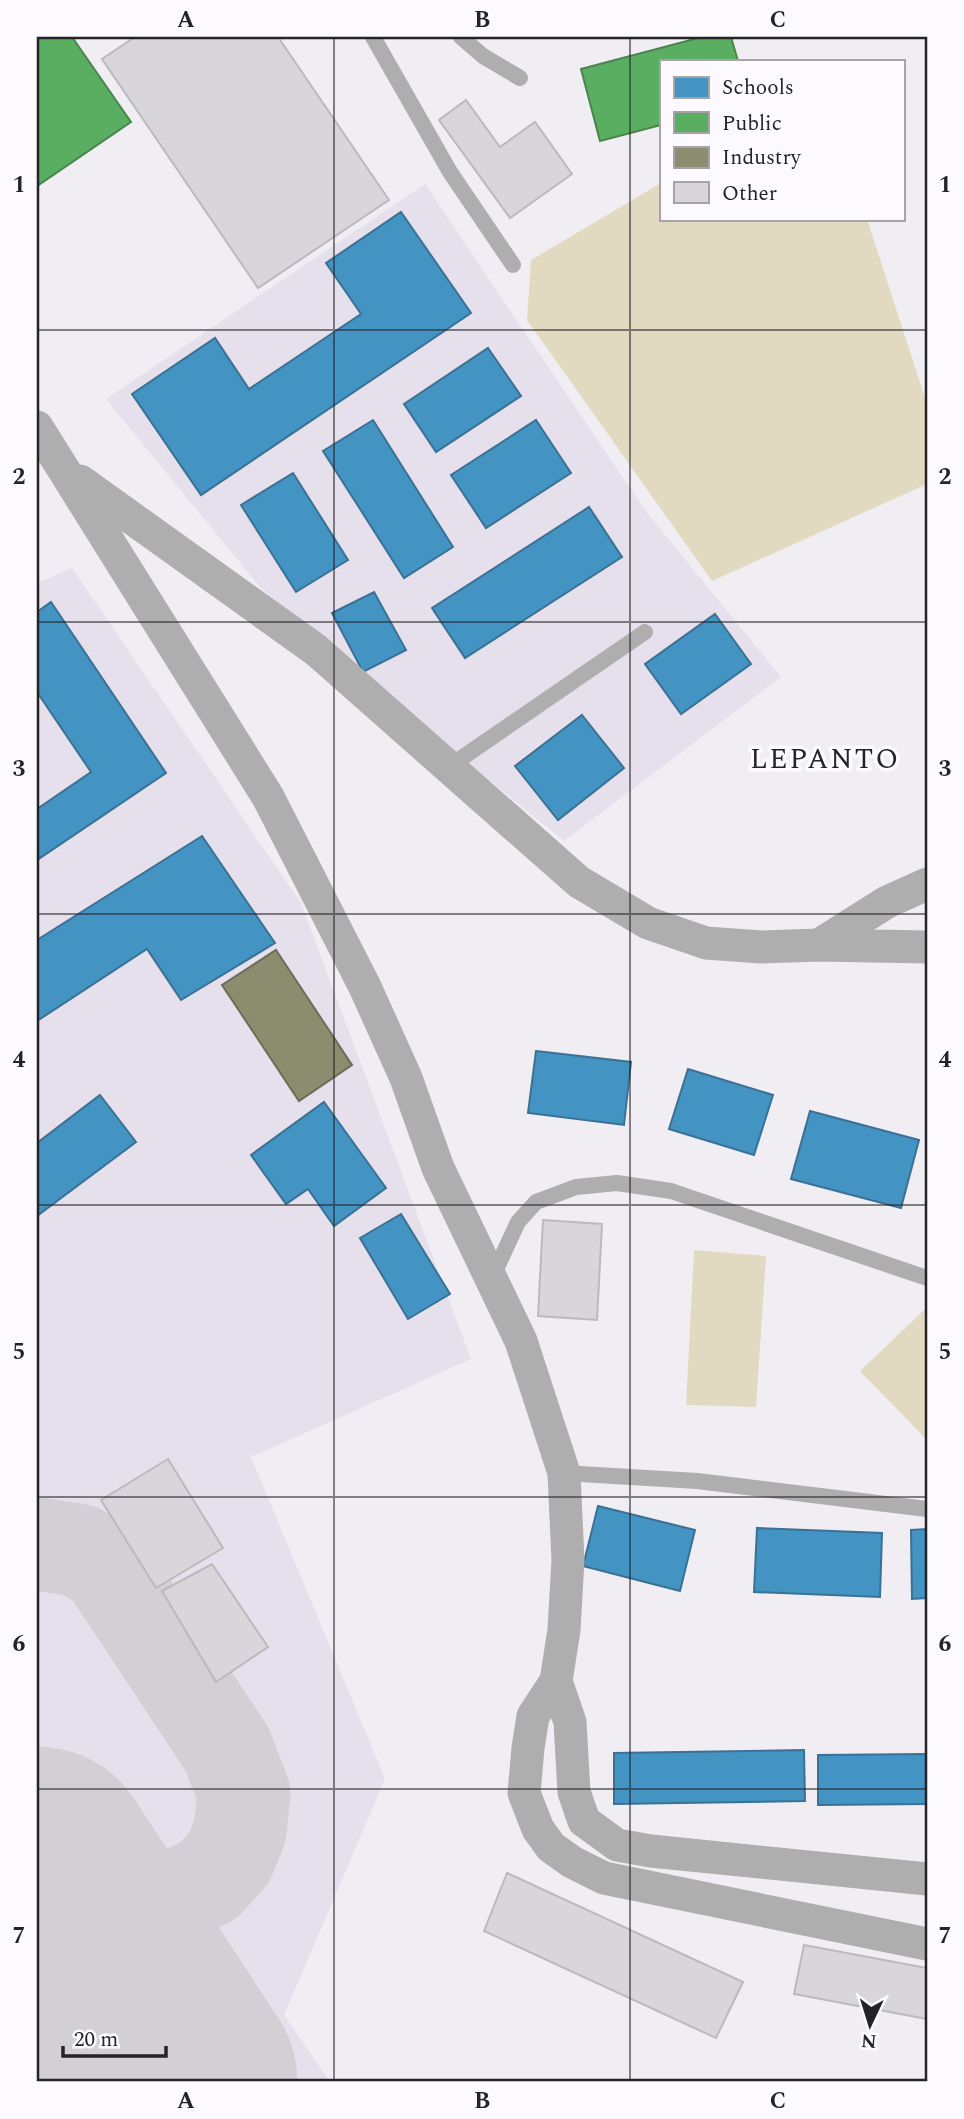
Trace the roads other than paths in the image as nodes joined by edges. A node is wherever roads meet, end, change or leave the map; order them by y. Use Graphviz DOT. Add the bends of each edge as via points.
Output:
graph roads {
  1 [pos="373,37"];
  2 [pos="461,37"];
  3 [pos="520,78"];
  4 [pos="513,265"];
  5 [pos="37,426"];
  6 [pos="66,471"];
  7 [pos="645,632"];
  8 [pos="450,766"];
  9 [pos="927,884"];
  10 [pos="819,945"];
  11 [pos="927,947"];
  12 [pos="927,1278"];
  13 [pos="491,1279"];
  14 [pos="564,1473"];
  15 [pos="927,1508"];
  16 [pos="556,1681"];
  17 [pos="927,1879"];
  18 [pos="927,1944"];
  1 -- 4 [label="lane" via="450,172"];
  2 -- 3 [label="lane"];
  5 -- 6 [label="street"];
  6 -- 8 [label="street" via="316,650"];
  6 -- 13 [label="street" via="268,797 365,987 406,1078 438,1168"];
  7 -- 8 [label="lane"];
  8 -- 10 [label="street" via="579,882 648,923 706,943"];
  9 -- 10 [label="street" via="887,902"];
  10 -- 11 [label="street"];
  12 -- 13 [label="lane" via="671,1191 617,1183 576,1187 536,1202 518,1222"];
  13 -- 14 [label="street" via="521,1341"];
  14 -- 15 [label="lane" via="697,1481"];
  14 -- 16 [label="street" via="568,1560"];
  16 -- 17 [label="street" via="570,1723 574,1792 584,1821 617,1845"];
  16 -- 18 [label="street" via="533,1716 524,1793 538,1829 551,1847 572,1862 604,1878"];
}
